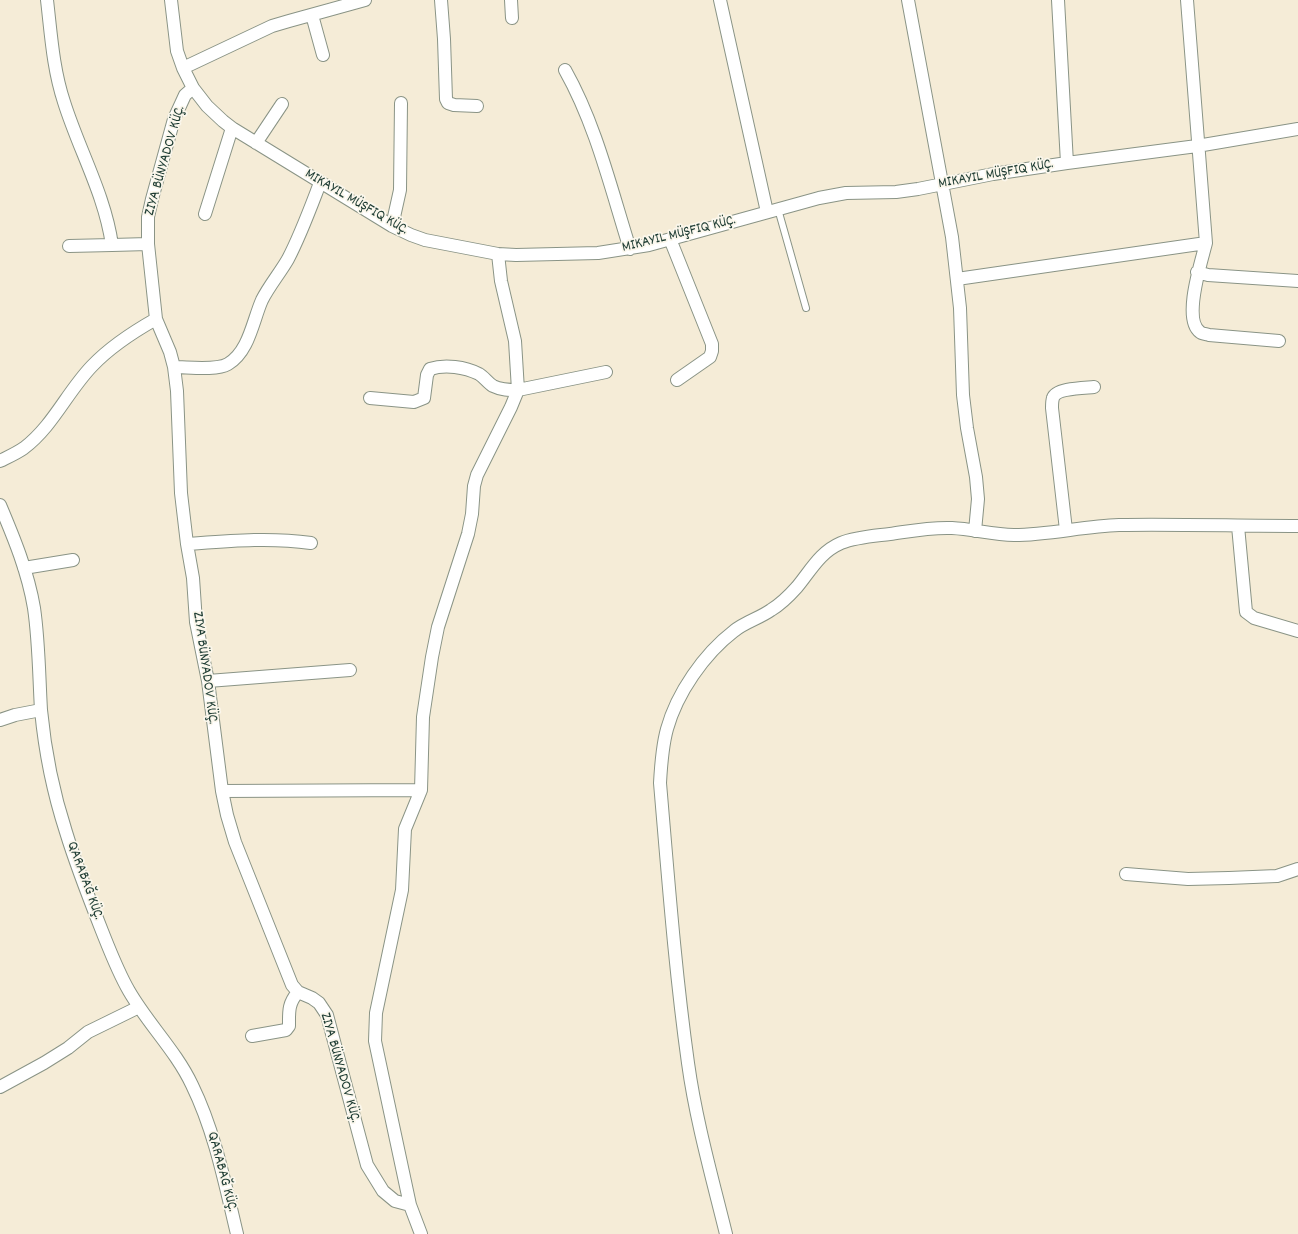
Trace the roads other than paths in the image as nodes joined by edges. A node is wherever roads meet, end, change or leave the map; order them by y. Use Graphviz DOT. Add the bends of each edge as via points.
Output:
graph roads {
  1 [pos="47,0"];
  2 [pos="172,0"];
  3 [pos="365,0"];
  4 [pos="441,0"];
  5 [pos="511,0"];
  6 [pos="720,0"];
  7 [pos="908,0"];
  8 [pos="1058,0"];
  9 [pos="1187,0"];
  10 [pos="312,15"];
  11 [pos="512,18"];
  12 [pos="323,55"];
  13 [pos="183,68"];
  14 [pos="565,70"];
  15 [pos="193,88"];
  16 [pos="401,103"];
  17 [pos="282,104"];
  18 [pos="477,106"];
  19 [pos="232,128"];
  20 [pos="1298,129"];
  21 [pos="256,144"];
  22 [pos="1197,146"];
  23 [pos="1067,163"];
  24 [pos="320,183"];
  25 [pos="943,184"];
  26 [pos="772,211"];
  27 [pos="205,214"];
  28 [pos="392,226"];
  29 [pos="670,239"];
  30 [pos="1206,243"];
  31 [pos="148,244"];
  32 [pos="112,245"];
  33 [pos="69,246"];
  34 [pos="630,249"];
  35 [pos="498,254"];
  36 [pos="1197,272"];
  37 [pos="957,280"];
  38 [pos="1298,281"];
  39 [pos="806,308"];
  40 [pos="156,319"];
  41 [pos="1279,341"];
  42 [pos="174,367"];
  43 [pos="606,372"];
  44 [pos="677,380"];
  45 [pos="1094,387"];
  46 [pos="518,390"];
  47 [pos="370,398"];
  48 [pos="0,461"];
  49 [pos="0,505"];
  50 [pos="1238,526"];
  51 [pos="1298,526"];
  52 [pos="1066,530"];
  53 [pos="975,531"];
  54 [pos="311,543"];
  55 [pos="186,544"];
  56 [pos="73,560"];
  57 [pos="24,568"];
  58 [pos="1298,632"];
  59 [pos="350,670"];
  60 [pos="208,681"];
  61 [pos="41,710"];
  62 [pos="0,720"];
  63 [pos="420,790"];
  64 [pos="222,791"];
  65 [pos="1298,869"];
  66 [pos="1126,874"];
  67 [pos="298,992"];
  68 [pos="139,1007"];
  69 [pos="252,1036"];
  70 [pos="0,1087"];
  71 [pos="410,1204"];
  72 [pos="237,1234"];
  73 [pos="421,1234"];
  74 [pos="726,1234"];
  1 -- 32 [label="street" via="63,100 104,206"];
  2 -- 13 [label="street" via="177,51"];
  3 -- 10 [label="street"];
  4 -- 18 [label="street" via="446,99 454,105"];
  5 -- 11 [label="street"];
  6 -- 26 [label="street"];
  7 -- 25 [label="street"];
  8 -- 23 [label="street"];
  9 -- 22 [label="street"];
  10 -- 12 [label="street"];
  10 -- 13 [label="street" via="272,26"];
  13 -- 15 [label="street"];
  14 -- 34 [label="street" via="595,137"];
  15 -- 19 [label="street" via="223,122"];
  15 -- 31 [label="street, ZIYA BÜNYADOV KÜÇ." via="185,95 174,119 148,217"];
  16 -- 28 [label="street" via="400,190"];
  17 -- 21 [label="street"];
  19 -- 21 [label="street"];
  19 -- 27 [label="street"];
  20 -- 22 [label="street"];
  21 -- 24 [label="street"];
  22 -- 23 [label="street"];
  22 -- 30 [label="street"];
  23 -- 25 [label="street"];
  24 -- 28 [label="street"];
  24 -- 42 [label="street" via="302,231 262,300 249,336 237,357 227,364 216,367"];
  25 -- 26 [label="street" via="896,192 846,193"];
  25 -- 37 [label="street"];
  26 -- 29 [label="street"];
  26 -- 39 [label="lane"];
  28 -- 35 [label="street" via="425,240"];
  29 -- 34 [label="street"];
  29 -- 44 [label="street" via="712,344 710,357"];
  30 -- 36 [label="street"];
  30 -- 37 [label="street"];
  31 -- 32 [label="street"];
  31 -- 40 [label="street, ZIYA BÜNYADOV KÜÇ."];
  32 -- 33 [label="street"];
  34 -- 35 [label="street" via="583,254"];
  35 -- 46 [label="street" via="501,281 515,341"];
  36 -- 38 [label="street" via="1208,275"];
  36 -- 41 [label="street" via="1193,315 1200,332"];
  37 -- 53 [label="street" via="964,408 978,499"];
  40 -- 42 [label="street, ZIYA BÜNYADOV KÜÇ."];
  40 -- 48 [label="street" via="128,335 108,351 72,391 50,424 23,449"];
  42 -- 55 [label="street, ZIYA BÜNYADOV KÜÇ."];
  43 -- 46 [label="street"];
  45 -- 52 [label="street" via="1069,390 1053,398"];
  46 -- 47 [label="street" via="503,390 492,386 480,375 461,368 436,367 430,369 427,374 424,398 419,401"];
  46 -- 63 [label="street" via="477,475 468,534 438,627 423,717"];
  49 -- 57 [label="street, QARABAĞ KÜÇ."];
  50 -- 51 [label="street"];
  50 -- 52 [label="street" via="1119,525"];
  50 -- 58 [label="street" via="1246,612 1254,618"];
  52 -- 53 [label="street" via="1014,535"];
  53 -- 74 [label="street" via="932,528 857,538 828,550 782,603 736,630 717,645 702,662 690,682 675,708 667,730 661,756 660,783 680,1003 701,1133"];
  54 -- 55 [label="street" via="267,539"];
  55 -- 60 [label="street, ZIYA BÜNYADOV KÜÇ." via="193,578 196,622"];
  56 -- 57 [label="street"];
  57 -- 61 [label="street, QARABAĞ KÜÇ." via="34,608"];
  59 -- 60 [label="street"];
  60 -- 64 [label="street, ZIYA BÜNYADOV KÜÇ."];
  61 -- 62 [label="street"];
  61 -- 68 [label="street, QARABAĞ KÜÇ." via="49,773 66,831 116,965"];
  63 -- 64 [label="street"];
  63 -- 71 [label="street" via="405,830 402,890 376,1012 375,1041"];
  64 -- 67 [label="street, ZIYA BÜNYADOV KÜÇ." via="235,842 292,985"];
  65 -- 66 [label="street" via="1277,876 1229,878 1188,879"];
  67 -- 69 [label="street" via="291,1001 289,1026 286,1030"];
  67 -- 71 [label="street, ZIYA BÜNYADOV KÜÇ." via="319,1003 327,1015 367,1165 383,1191 395,1201"];
  68 -- 70 [label="street" via="88,1032 44,1063"];
  68 -- 72 [label="street, QARABAĞ KÜÇ." via="179,1061 192,1084 215,1145"];
  71 -- 73 [label="street"];
}
